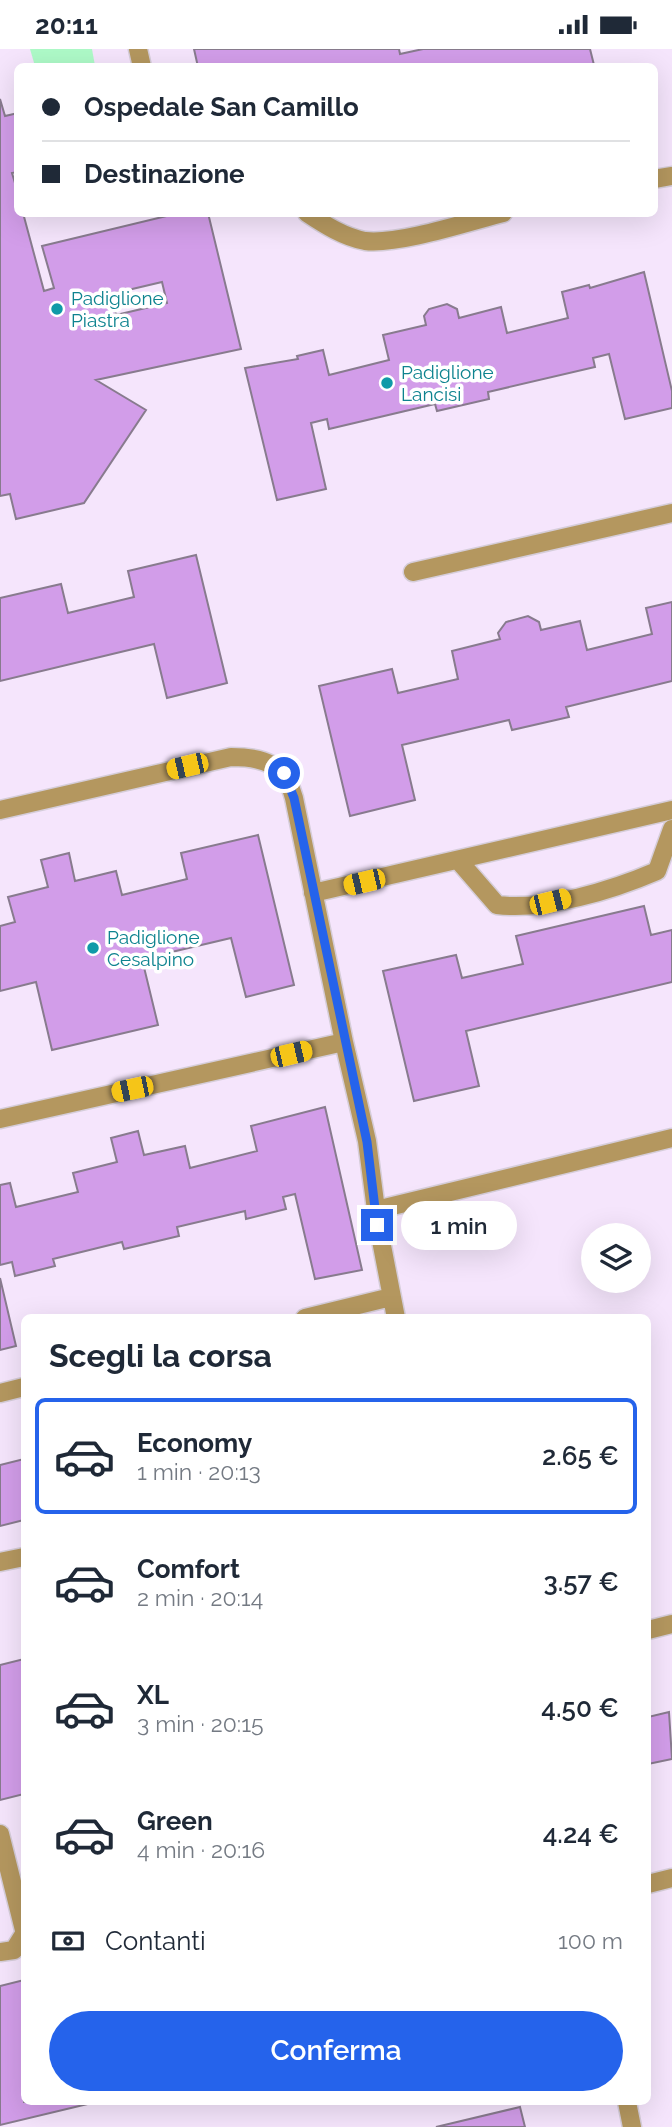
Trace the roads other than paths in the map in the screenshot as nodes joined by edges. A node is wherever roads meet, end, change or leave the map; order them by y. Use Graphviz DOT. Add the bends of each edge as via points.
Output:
graph roads {
  1 [pos="314,217"];
  2 [pos="485,217"];
  3 [pos="672,513"];
  4 [pos="413,572"];
  5 [pos="0,810"];
  6 [pos="672,810"];
  7 [pos="672,829"];
  8 [pos="458,860"];
  9 [pos="313,893"];
  10 [pos="344,1042"];
  11 [pos="0,1119"];
  12 [pos="672,1138"];
  13 [pos="376,1210"];
  14 [pos="391,1297"];
  15 [pos="321,1314"];
  16 [pos="395,1314"];
  17 [pos="21,1388"];
  18 [pos="0,1393"];
  19 [pos="21,1557"];
  20 [pos="0,1562"];
  21 [pos="672,1624"];
  22 [pos="651,1629"];
  23 [pos="0,1834"];
  24 [pos="672,1878"];
  25 [pos="651,1883"];
  26 [pos="21,1920"];
  27 [pos="21,1937"];
  28 [pos="0,1952"];
  29 [pos="628,2105"];
  30 [pos="632,2127"];
  1 -- 2 [label="lane" via="348,237 379,241"];
  3 -- 4 [label="lane"];
  5 -- 9 [label="lane" via="213,760 258,758 277,766 290,783"];
  6 -- 8 [label="lane"];
  7 -- 8 [label="lane" via="657,871 631,882 523,908 497,905"];
  8 -- 9 [label="lane"];
  9 -- 10 [label="lane"];
  10 -- 11 [label="lane"];
  10 -- 13 [label="lane" via="367,1142"];
  12 -- 13 [label="lane"];
  13 -- 14 [label="lane"];
  14 -- 15 [label="lane"];
  14 -- 16 [label="lane"];
  17 -- 18 [label="lane"];
  19 -- 20 [label="lane"];
  21 -- 22 [label="lane"];
  23 -- 26 [label="lane"];
  24 -- 25 [label="lane"];
  27 -- 28 [label="lane" via="14,1949"];
  29 -- 30 [label="lane"];
}
